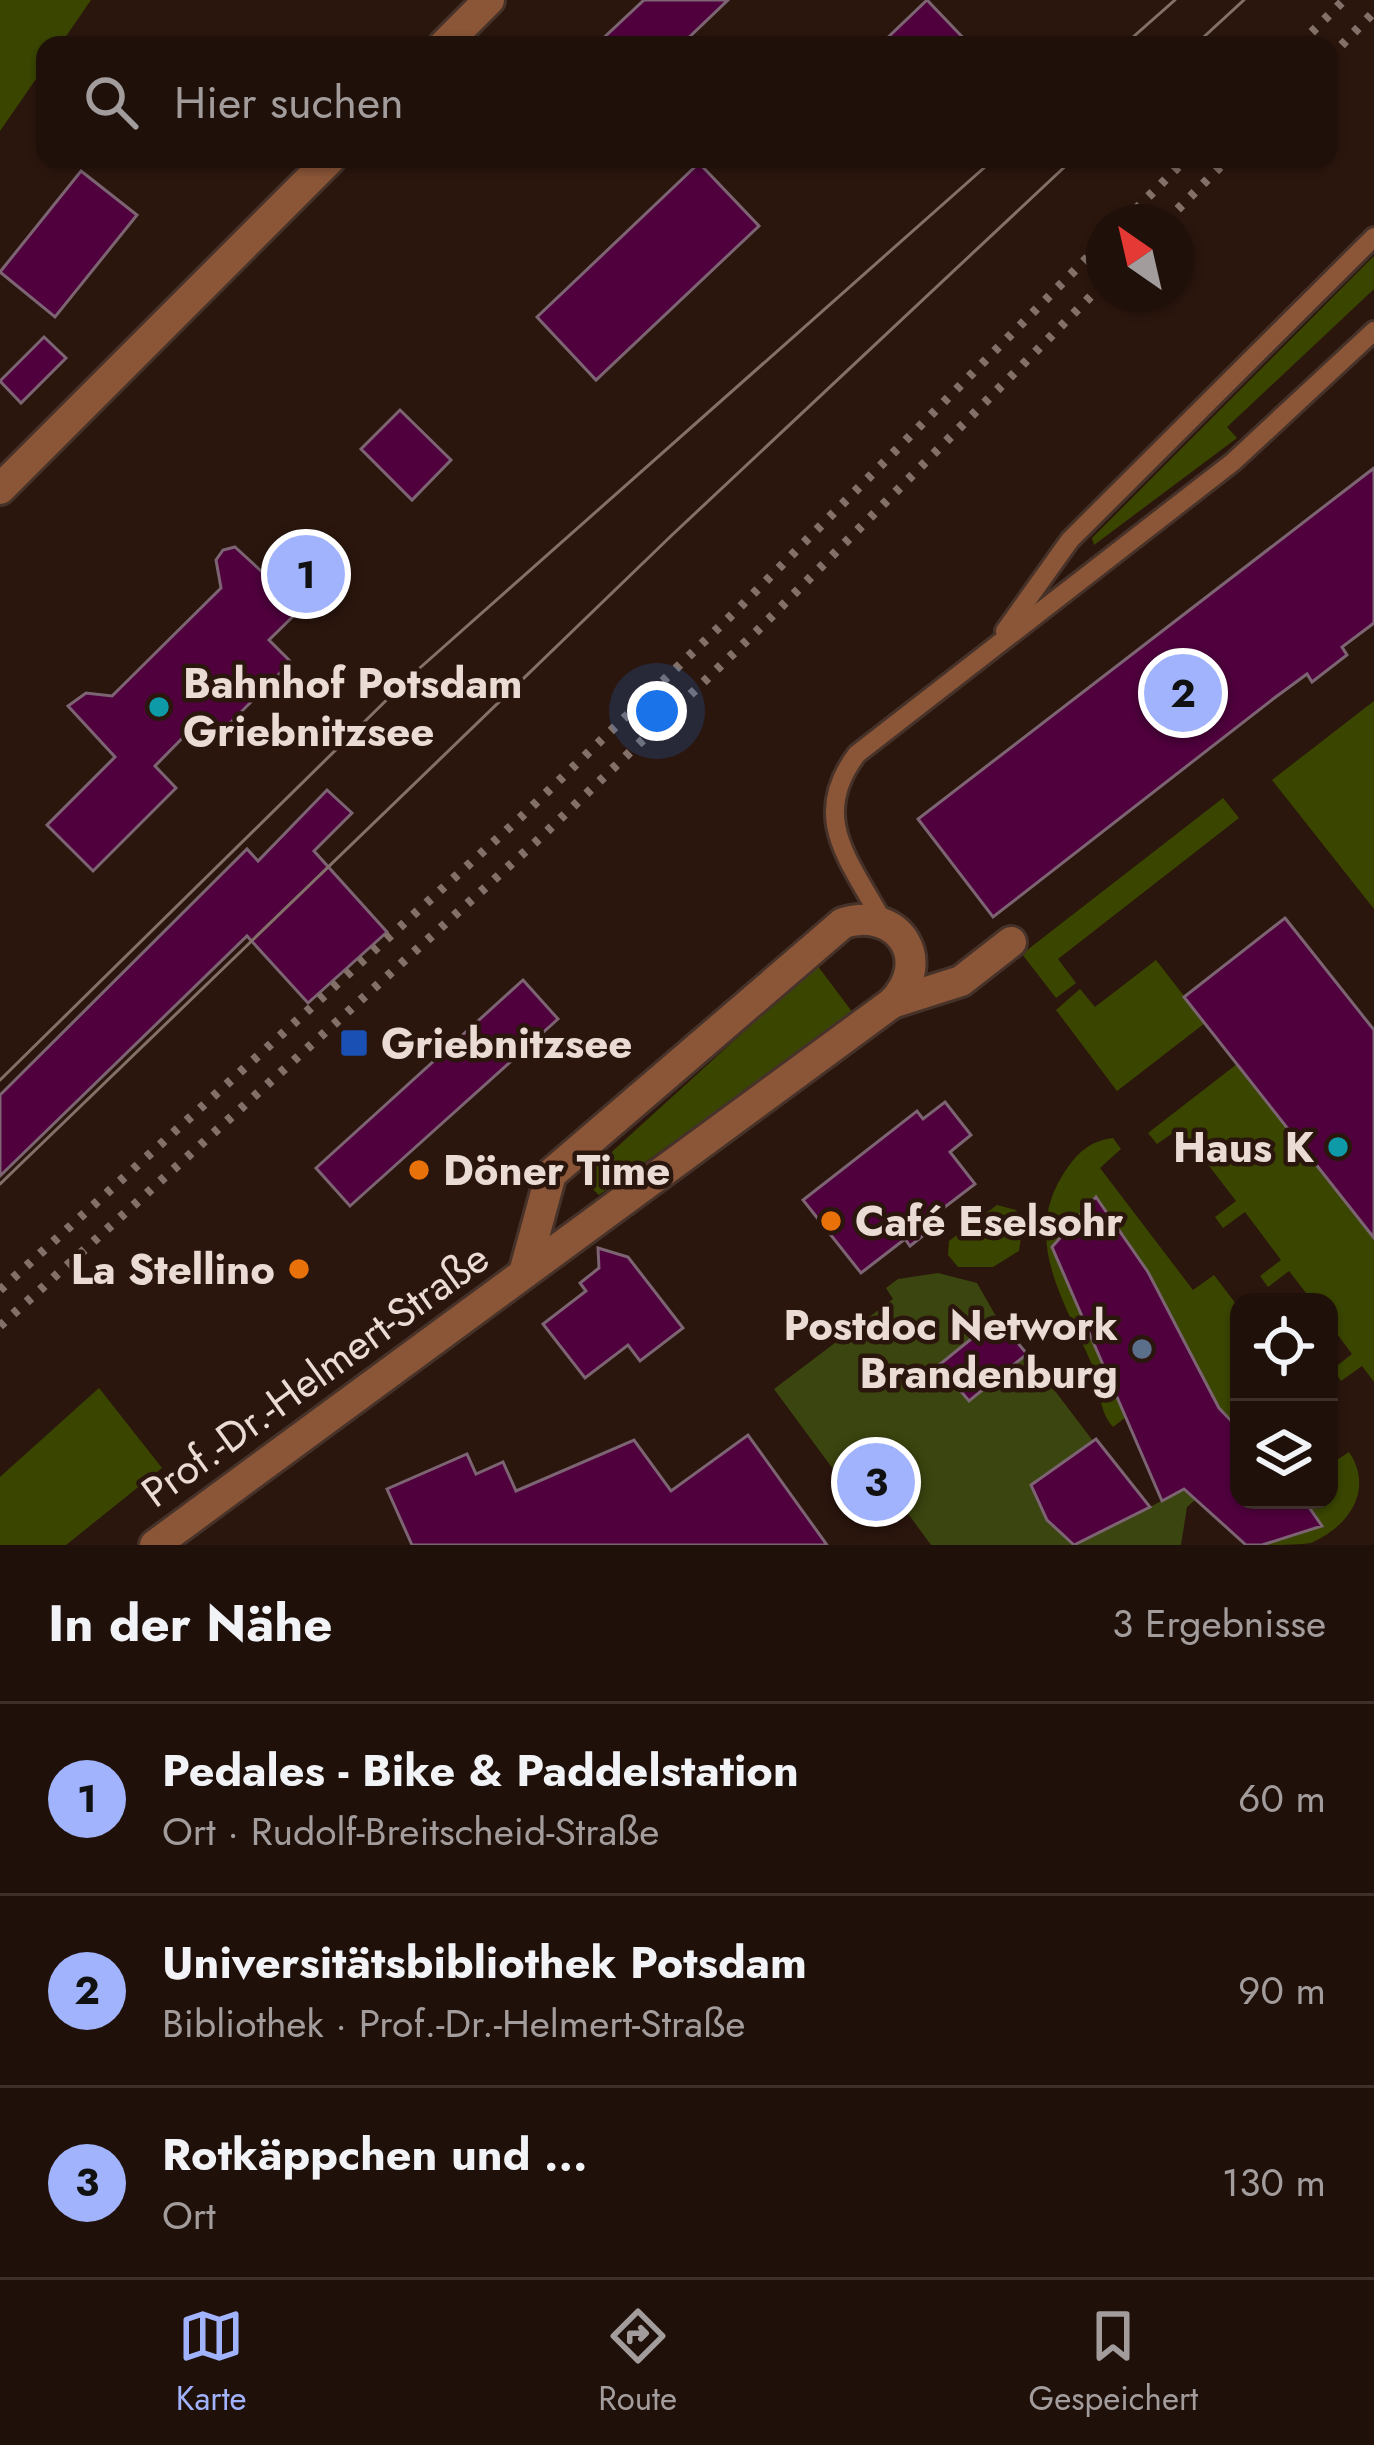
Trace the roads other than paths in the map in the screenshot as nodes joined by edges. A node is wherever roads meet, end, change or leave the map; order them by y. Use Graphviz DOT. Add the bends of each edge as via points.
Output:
graph roads {
  1 [pos="489,0"];
  2 [pos="453,36"];
  3 [pos="321,168"];
  4 [pos="1374,237"];
  5 [pos="1374,331"];
  6 [pos="0,489"];
  7 [pos="993,648"];
  8 [pos="883,922"];
  9 [pos="1011,942"];
  10 [pos="892,1003"];
  11 [pos="524,1273"];
  12 [pos="154,1545"];
  1 -- 2 [label="street"];
  3 -- 6 [label="street"];
  4 -- 7 [label="lane" via="1070,540"];
  5 -- 7 [label="lane" via="1233,462"];
  7 -- 8 [label="lane" via="857,754 836,788 835,833"];
  8 -- 10 [label="street" via="904,940 912,967"];
  8 -- 11 [label="street, Prof.-Dr.-Helmert-Straße" via="857,919 832,931 550,1174"];
  9 -- 10 [label="street, Prof.-Dr.-Helmert-Straße" via="961,981"];
  10 -- 11 [label="street, Prof.-Dr.-Helmert-Straße"];
  11 -- 12 [label="street, Prof.-Dr.-Helmert-Straße"];
}
